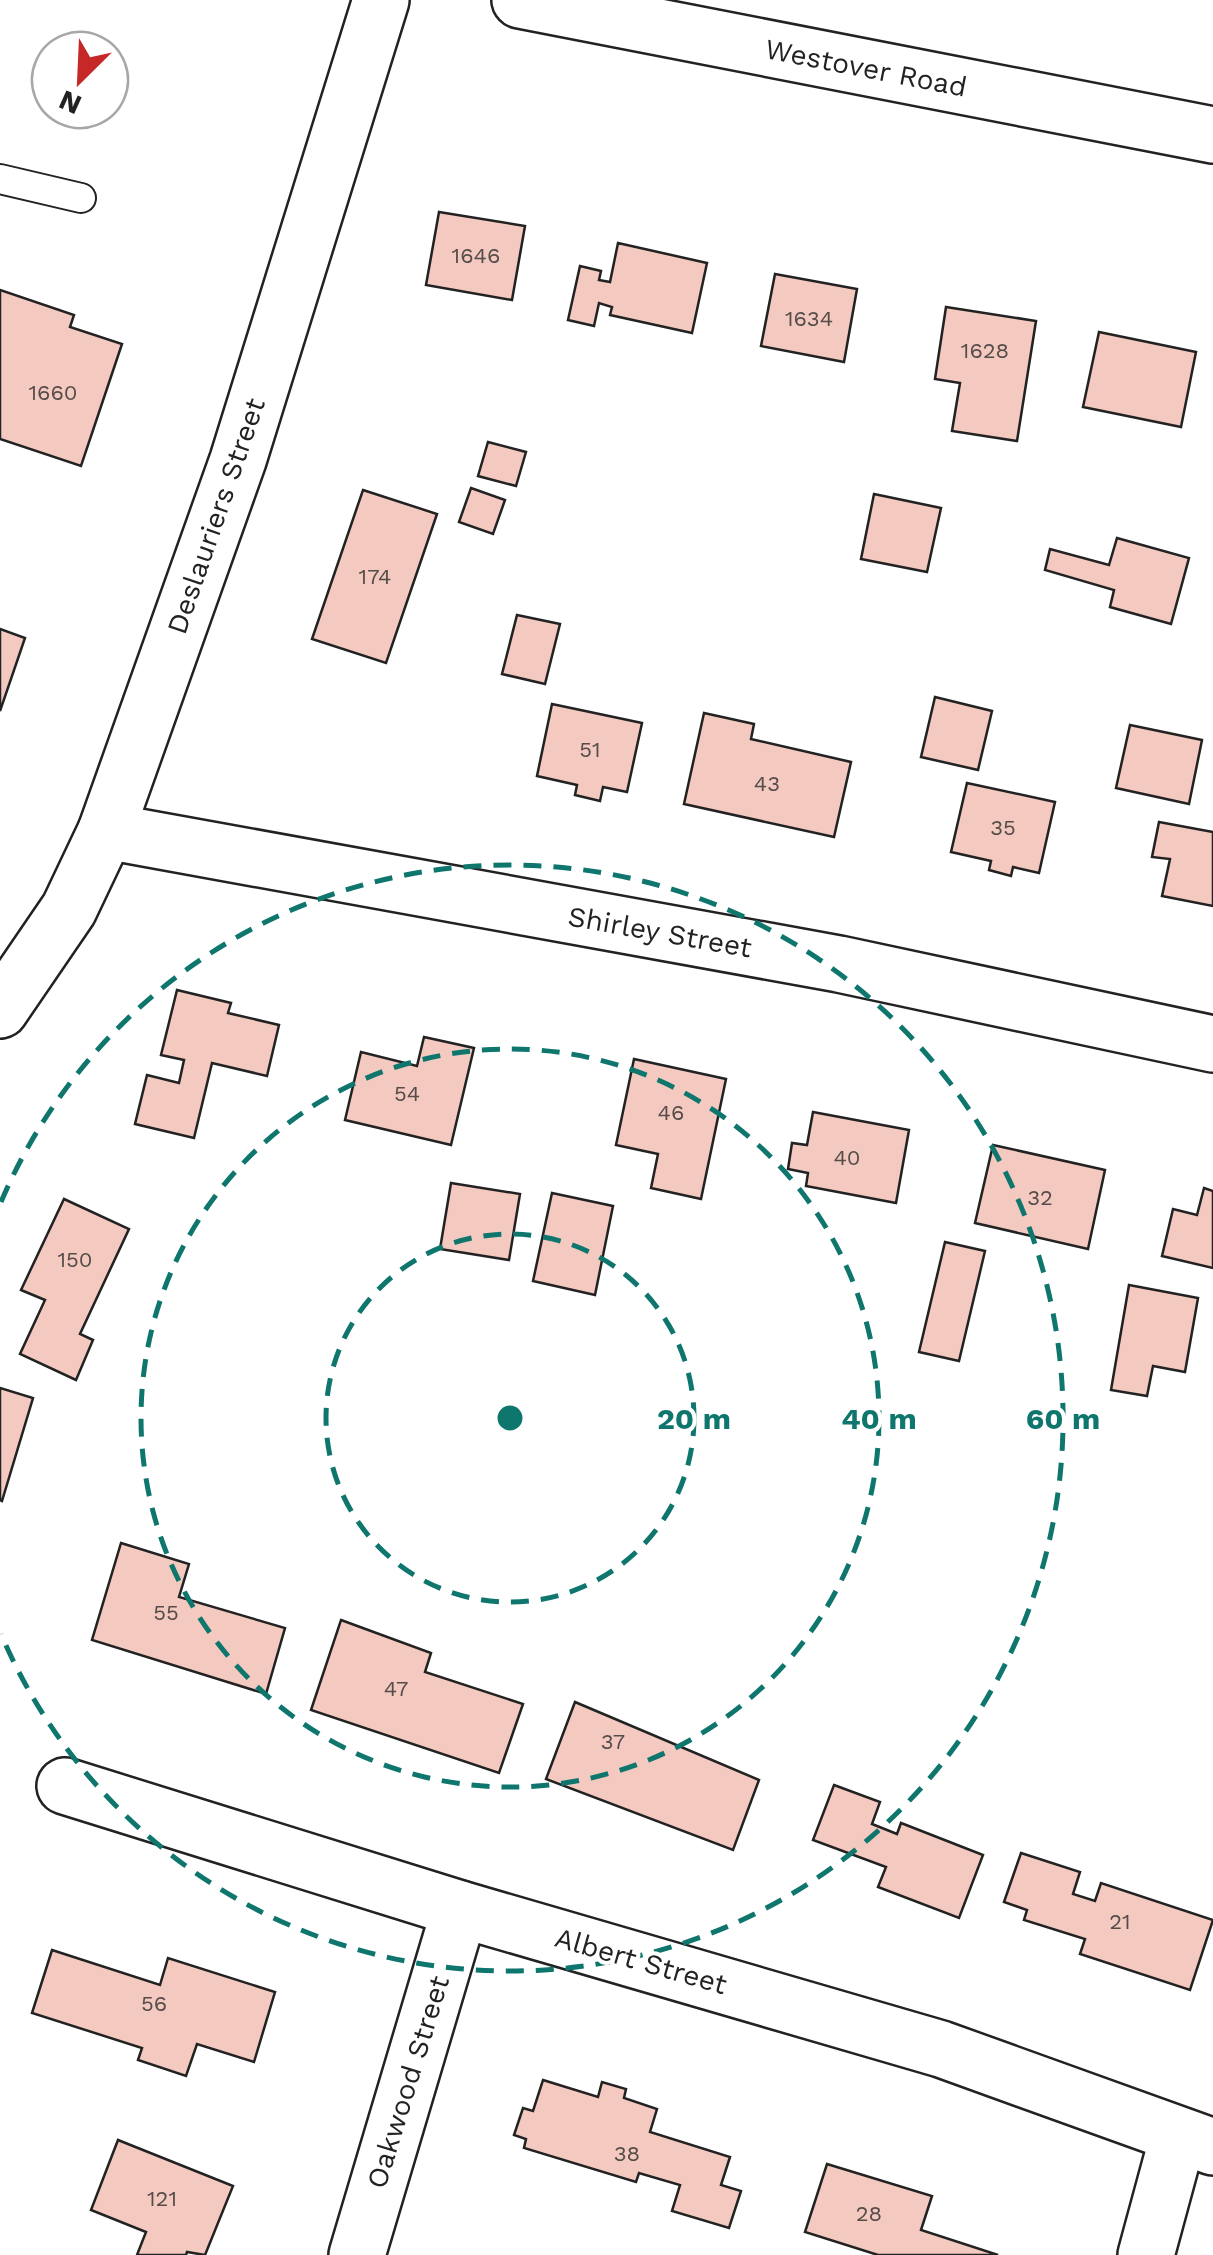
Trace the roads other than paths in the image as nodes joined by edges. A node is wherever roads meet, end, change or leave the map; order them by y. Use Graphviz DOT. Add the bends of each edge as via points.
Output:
graph roads {
  1 [pos="381,0"];
  2 [pos="520,0"];
  3 [pos="1213,135"];
  4 [pos="0,178"];
  5 [pos="80,198"];
  6 [pos="106,830"];
  7 [pos="0,1010"];
  8 [pos="1213,1044"];
  9 [pos="65,1786"];
  10 [pos="460,1909"];
  11 [pos="1196,2142"];
  12 [pos="356,2255"];
  13 [pos="1146,2255"];
  1 -- 6 [label="street, Deslauriers Street" via="238,460"];
  2 -- 3 [label="street, Westover Road"];
  4 -- 5 [label="lane"];
  6 -- 7 [label="street, Deslauriers Street" via="70,908"];
  6 -- 8 [label="street, Shirley Street" via="840,964"];
  9 -- 10 [label="street, Albert Street"];
  10 -- 11 [label="street, Albert Street" via="941,2049"];
  10 -- 12 [label="street, Oakwood Street"];
  11 -- 13 [label="street"];
}
